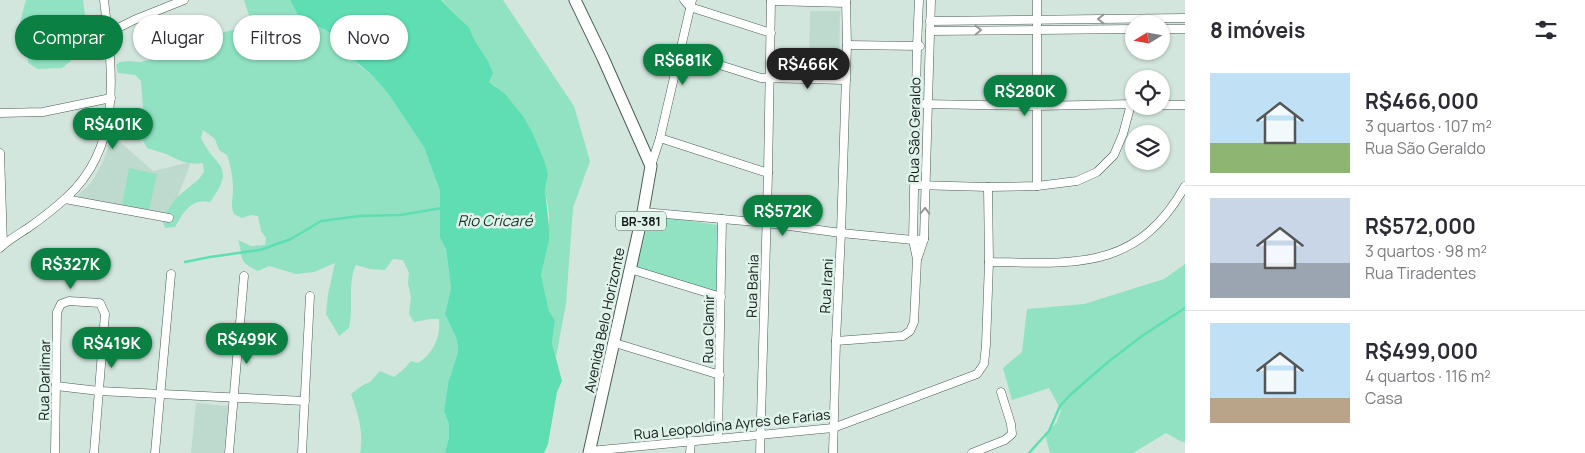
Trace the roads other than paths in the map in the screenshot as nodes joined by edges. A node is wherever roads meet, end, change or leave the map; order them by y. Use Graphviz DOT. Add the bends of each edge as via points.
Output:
graph roads {
  1 [pos="104,0"];
  2 [pos="184,0"];
  3 [pos="575,0"];
  4 [pos="684,0"];
  5 [pos="919,0"];
  6 [pos="931,0"];
  7 [pos="1037,0"];
  8 [pos="771,1"];
  9 [pos="846,2"];
  10 [pos="691,4"];
  11 [pos="106,15"];
  12 [pos="1185,18"];
  13 [pos="1037,20"];
  14 [pos="930,21"];
  15 [pos="123,26"];
  16 [pos="1125,29"];
  17 [pos="1170,29"];
  18 [pos="1185,29"];
  19 [pos="1037,30"];
  20 [pos="930,31"];
  21 [pos="771,32"];
  22 [pos="847,45"];
  23 [pos="917,46"];
  24 [pos="928,46"];
  25 [pos="110,60"];
  26 [pos="723,66"];
  27 [pos="771,78"];
  28 [pos="846,80"];
  29 [pos="111,98"];
  30 [pos="917,104"];
  31 [pos="928,104"];
  32 [pos="1125,104"];
  33 [pos="1170,105"];
  34 [pos="1185,105"];
  35 [pos="1036,106"];
  36 [pos="0,113"];
  37 [pos="1129,115"];
  38 [pos="660,138"];
  39 [pos="0,153"];
  40 [pos="651,166"];
  41 [pos="768,173"];
  42 [pos="0,175"];
  43 [pos="915,185"];
  44 [pos="926,186"];
  45 [pos="1037,186"];
  46 [pos="1185,186"];
  47 [pos="988,187"];
  48 [pos="65,199"];
  49 [pos="643,212"];
  50 [pos="168,218"];
  51 [pos="722,219"];
  52 [pos="767,223"];
  53 [pos="841,233"];
  54 [pos="924,239"];
  55 [pos="913,240"];
  56 [pos="2,246"];
  57 [pos="917,259"];
  58 [pos="989,262"];
  59 [pos="630,270"];
  60 [pos="171,274"];
  61 [pos="244,276"];
  62 [pos="310,296"];
  63 [pos="721,297"];
  64 [pos="836,341"];
  65 [pos="615,343"];
  66 [pos="720,375"];
  67 [pos="56,386"];
  68 [pos="99,391"];
  69 [pos="1001,392"];
  70 [pos="161,394"];
  71 [pos="233,397"];
  72 [pos="305,402"];
  73 [pos="832,428"];
  74 [pos="761,434"];
  75 [pos="718,438"];
  76 [pos="691,441"];
  77 [pos="590,452"];
  78 [pos="55,453"];
  79 [pos="94,453"];
  80 [pos="155,453"];
  81 [pos="228,453"];
  82 [pos="302,453"];
  83 [pos="690,453"];
  84 [pos="760,453"];
  85 [pos="833,453"];
  86 [pos="972,453"];
  1 -- 11 [label="street"];
  2 -- 15 [label="street"];
  3 -- 40 [label="main road"];
  4 -- 10 [label="street"];
  5 -- 23 [label="street, Rua São Geraldo"];
  6 -- 14 [label="street, Rua São Geraldo"];
  7 -- 13 [label="street"];
  8 -- 9 [label="street"];
  8 -- 21 [label="street, Rua Bahia"];
  9 -- 22 [label="street, Rua Irani"];
  10 -- 21 [label="street"];
  10 -- 38 [label="street"];
  12 -- 13 [label="street, one-way"];
  13 -- 14 [label="street"];
  13 -- 19 [label="street"];
  14 -- 20 [label="street, Rua São Geraldo"];
  16 -- 19 [label="street"];
  17 -- 18 [label="street"];
  20 -- 19 [label="street, one-way"];
  19 -- 35 [label="street"];
  20 -- 24 [label="street, Rua São Geraldo"];
  21 -- 27 [label="street, Rua Bahia"];
  22 -- 23 [label="street"];
  22 -- 28 [label="street, Rua Irani"];
  23 -- 24 [label="street"];
  23 -- 30 [label="street, Rua São Geraldo"];
  24 -- 31 [label="street, Rua São Geraldo"];
  25 -- 29 [label="street"];
  26 -- 27 [label="street"];
  27 -- 28 [label="street"];
  27 -- 41 [label="street, Rua Bahia"];
  28 -- 53 [label="street, Rua Irani"];
  29 -- 36 [label="street" via="42,112"];
  29 -- 48 [label="street" via="104,142 98,156 80,185"];
  30 -- 31 [label="street"];
  30 -- 43 [label="street, Rua São Geraldo"];
  31 -- 35 [label="street"];
  31 -- 44 [label="street, Rua São Geraldo"];
  32 -- 35 [label="street"];
  33 -- 34 [label="street"];
  35 -- 45 [label="street"];
  37 -- 45 [label="street" via="1114,155 1097,172 1077,181"];
  38 -- 40 [label="street"];
  38 -- 41 [label="street"];
  39 -- 42 [label="street"];
  40 -- 49 [label="main road, Avenida Belo Horizonte / BR-381"];
  41 -- 52 [label="street, Rua Bahia"];
  42 -- 56 [label="street"];
  43 -- 44 [label="street"];
  43 -- 55 [label="street, Rua São Geraldo"];
  44 -- 47 [label="street"];
  54 -- 44 [label="street, Rua São Geraldo, one-way"];
  45 -- 47 [label="street"];
  46 -- 58 [label="street" via="1155,227 1119,252 1063,263"];
  47 -- 58 [label="street, Rua Leopoldina Ayres de Farias"];
  48 -- 50 [label="street"];
  48 -- 56 [label="street"];
  49 -- 51 [label="street"];
  49 -- 59 [label="main road, Avenida Belo Horizonte / BR-381"];
  51 -- 52 [label="street"];
  51 -- 63 [label="street, Rua Clamir"];
  52 -- 53 [label="street"];
  52 -- 74 [label="street, Rua Bahia"];
  53 -- 55 [label="street"];
  53 -- 64 [label="street, Rua Irani"];
  54 -- 55 [label="street"];
  54 -- 57 [label="street, Rua São Geraldo"];
  55 -- 57 [label="street, Rua São Geraldo"];
  57 -- 64 [label="street, Rua São Geraldo" via="914,322 910,331 903,336"];
  58 -- 73 [label="street, Rua Leopoldina Ayres de Farias" via="986,345 981,370 970,378"];
  59 -- 63 [label="street"];
  59 -- 65 [label="main road, Avenida Belo Horizonte / BR-381"];
  60 -- 70 [label="street"];
  61 -- 71 [label="street"];
  62 -- 72 [label="street"];
  63 -- 66 [label="street, Rua Clamir"];
  64 -- 73 [label="street, Rua Irani"];
  65 -- 66 [label="street"];
  65 -- 77 [label="main road, Avenida Belo Horizonte / BR-381"];
  66 -- 75 [label="street, Rua Clamir"];
  67 -- 68 [label="street"];
  67 -- 68 [label="street, Rua Darlimar" via="58,308 69,301 97,302 105,314"];
  67 -- 78 [label="street, Rua Darlimar"];
  68 -- 70 [label="street"];
  68 -- 79 [label="street"];
  69 -- 86 [label="street" via="1012,434"];
  70 -- 71 [label="street"];
  70 -- 80 [label="street"];
  71 -- 72 [label="street"];
  71 -- 81 [label="street"];
  72 -- 82 [label="street"];
  73 -- 74 [label="street, Rua Leopoldina Ayres de Farias"];
  73 -- 85 [label="street, Rua Irani"];
  74 -- 75 [label="street, Rua Leopoldina Ayres de Farias"];
  74 -- 84 [label="street, Rua Bahia"];
  75 -- 76 [label="street, Rua Leopoldina Ayres de Farias"];
  76 -- 77 [label="street, Rua Leopoldina Ayres de Farias"];
  76 -- 83 [label="street"];
}
